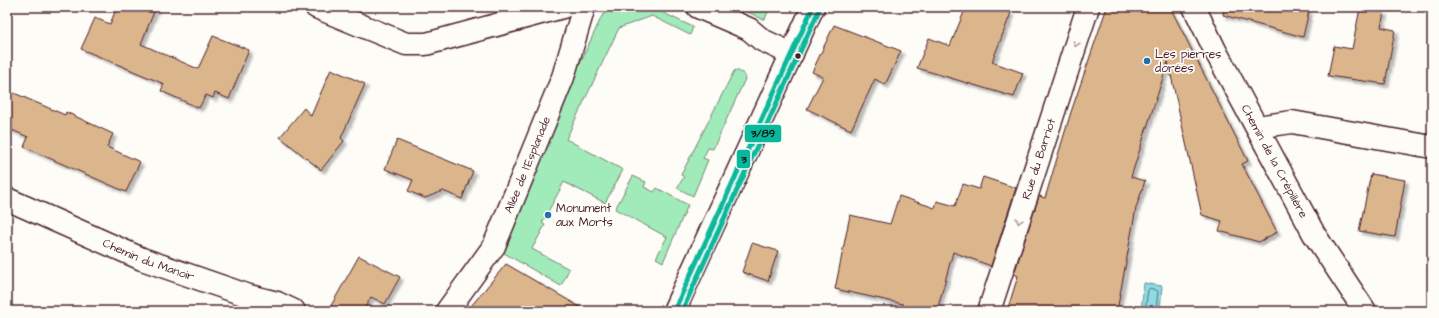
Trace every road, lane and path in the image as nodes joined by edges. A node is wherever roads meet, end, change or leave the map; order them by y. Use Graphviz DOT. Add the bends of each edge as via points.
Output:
graph roads {
  1 [pos="316,7"];
  2 [pos="563,7"];
  3 [pos="584,7"];
  4 [pos="698,7"];
  5 [pos="813,7"];
  6 [pos="1088,7"];
  7 [pos="1194,7"];
  8 [pos="792,54"];
  9 [pos="1257,127"];
  10 [pos="1432,147"];
  11 [pos="7,199"];
  12 [pos="294,311"];
  13 [pos="447,311"];
  14 [pos="674,311"];
  15 [pos="989,311"];
  16 [pos="1365,311"];
  1 -- 2 [label="street" via="406,44 426,44"];
  3 -- 13 [label="street, Allée de l'Esplanade" via="563,77 494,246"];
  4 -- 8 [label="street" via="749,30 762,40"];
  5 -- 8 [label="street"];
  6 -- 15 [label="street, Rue du Barriot, one-way"];
  7 -- 9 [label="street, Chemin de la Crépillère"];
  8 -- 14 [label="street"];
  9 -- 10 [label="street" via="1292,122"];
  9 -- 16 [label="street, Chemin de la Crépillère" via="1314,234"];
  11 -- 12 [label="street, Chemin du Manoir" via="142,259 249,296 277,303"];
}
